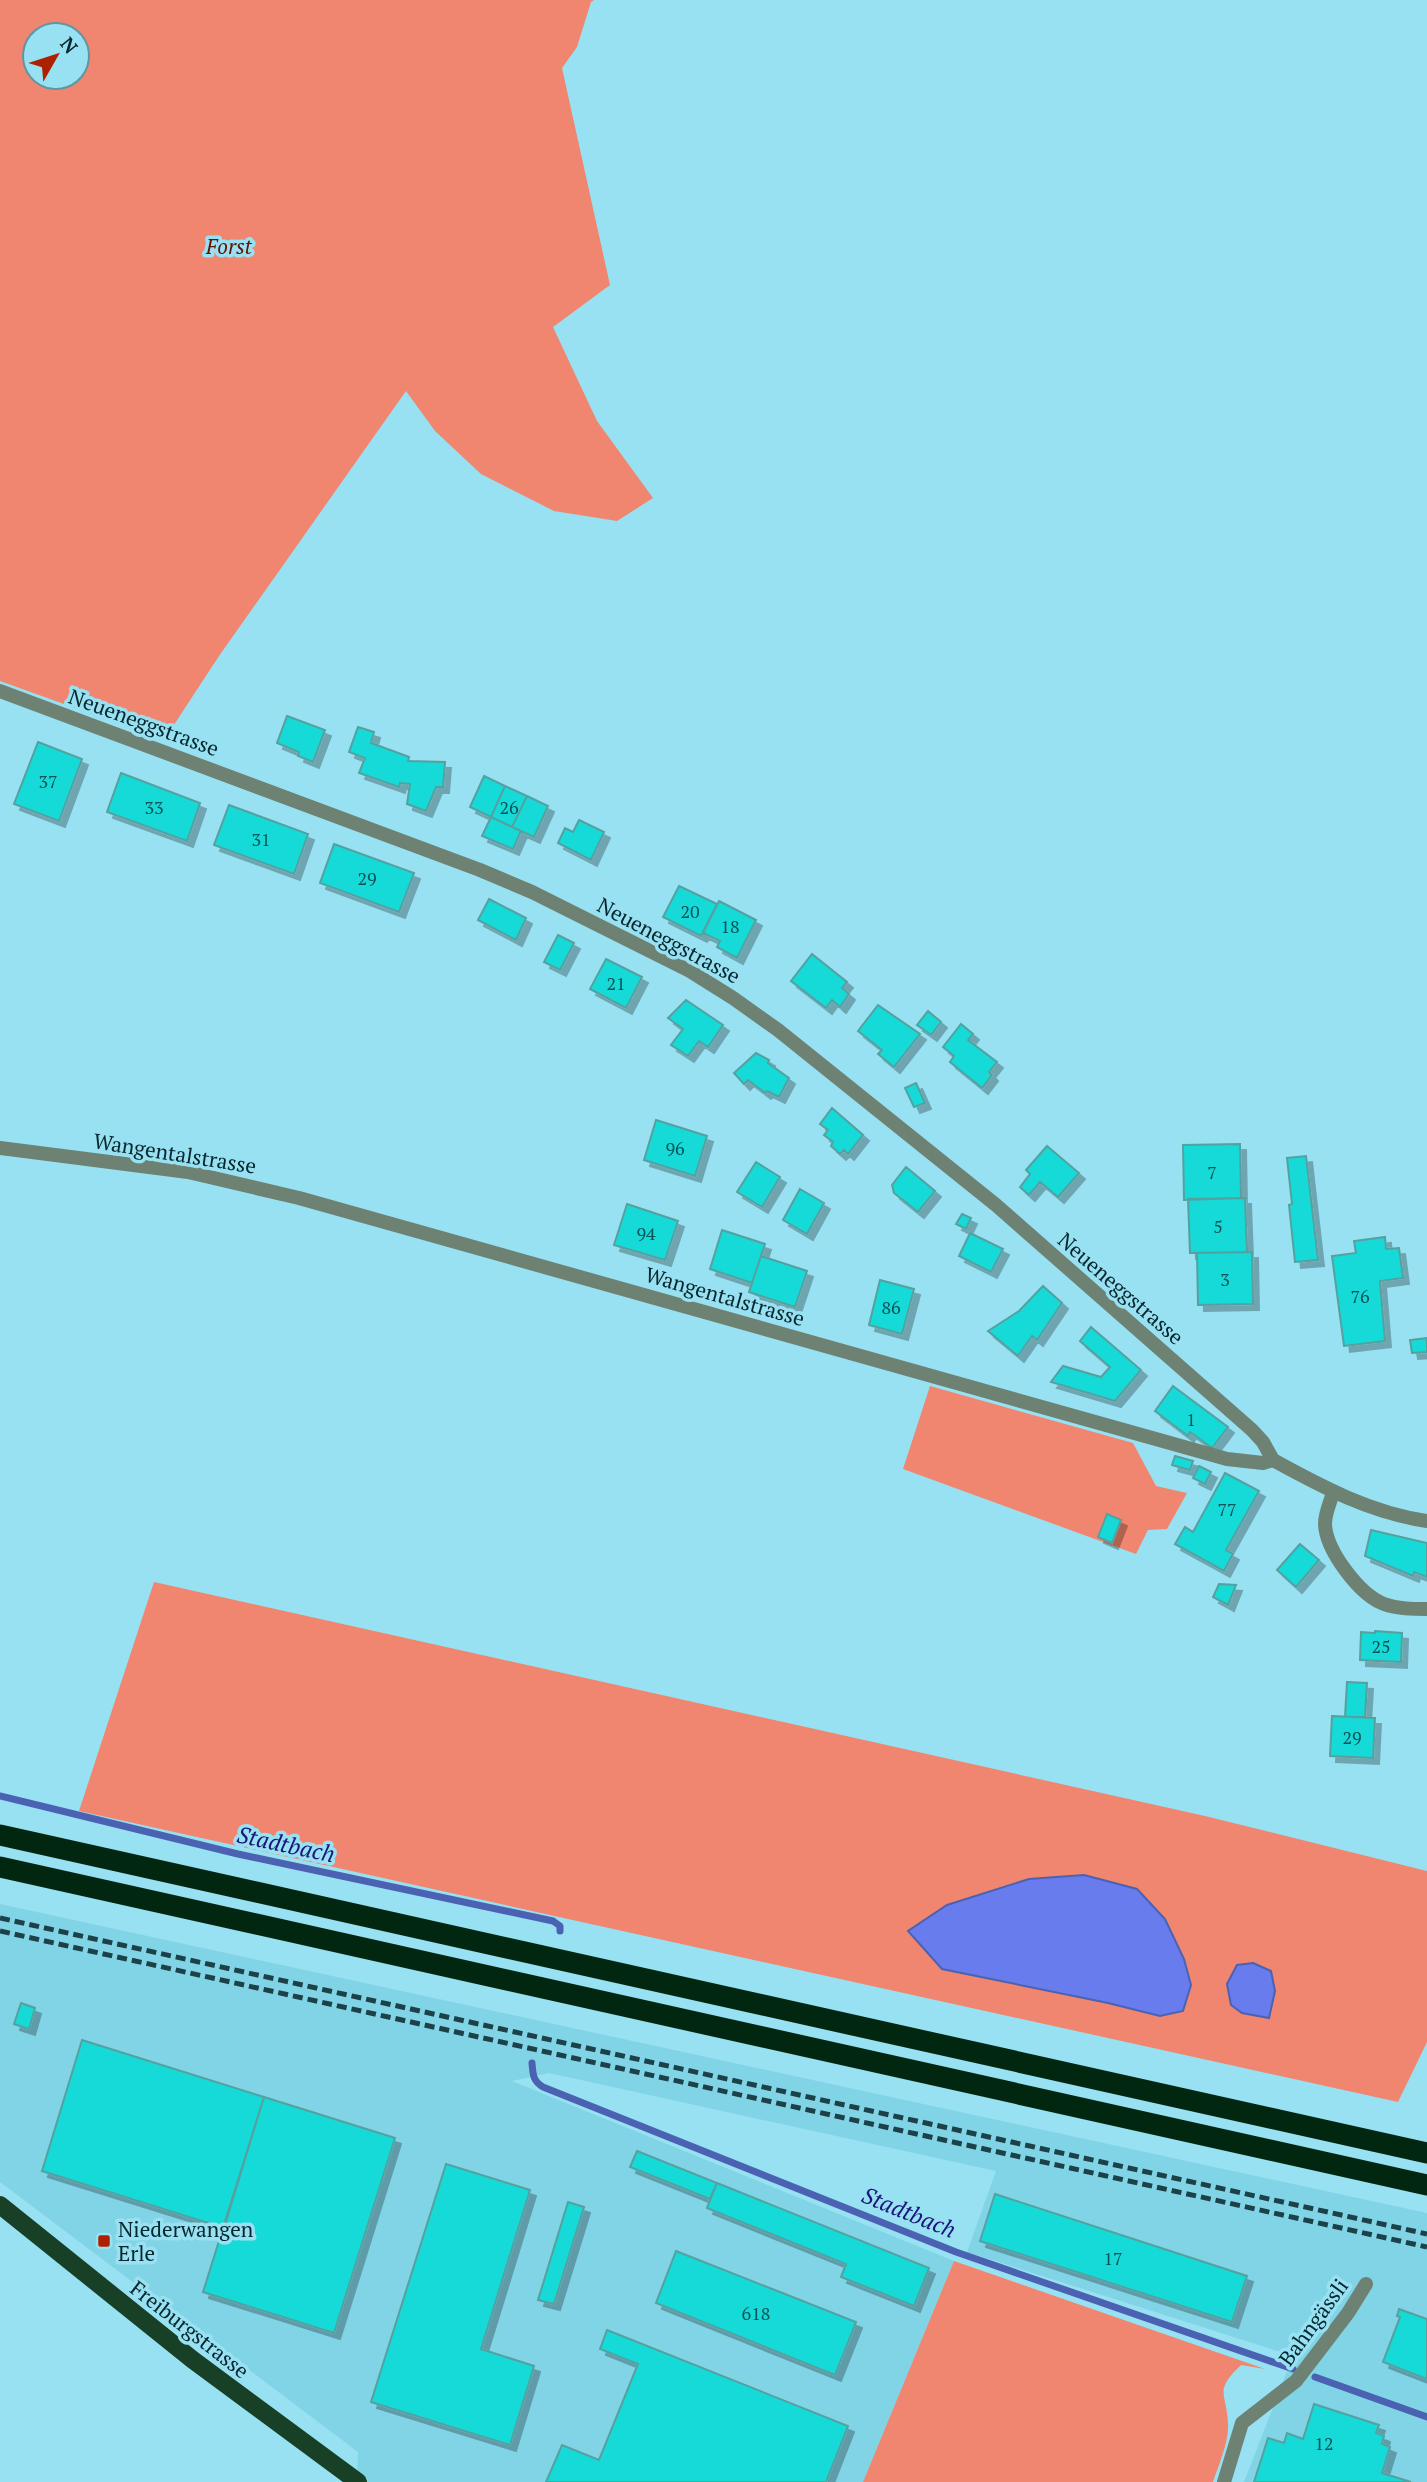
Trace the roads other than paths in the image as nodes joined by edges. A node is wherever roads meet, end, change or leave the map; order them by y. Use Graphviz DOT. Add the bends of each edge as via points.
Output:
graph roads {
  1 [pos="0,691"];
  2 [pos="0,1148"];
  3 [pos="1273,1460"];
  4 [pos="1333,1493"];
  5 [pos="1427,1521"];
  6 [pos="1427,1609"];
  7 [pos="0,1835"];
  8 [pos="0,1867"];
  9 [pos="1427,2153"];
  10 [pos="1427,2185"];
  11 [pos="0,2205"];
  12 [pos="1366,2284"];
  13 [pos="358,2482"];
  14 [pos="1224,2482"];
  1 -- 3 [label="street, Neueneggstrasse" via="480,870 690,971 778,1031 996,1205 1252,1430"];
  2 -- 3 [label="street, Wangentalstrasse" via="243,1183 1227,1459"];
  3 -- 4 [label="street, Wangentalstrasse"];
  4 -- 5 [label="street, Wangentalstrasse"];
  4 -- 6 [label="street" via="1325,1527 1358,1588 1384,1604"];
  7 -- 9 [label="highway"];
  8 -- 10 [label="highway"];
  11 -- 13 [label="main road, Freiburgstrasse" via="193,2360"];
  12 -- 14 [label="street, Bahngässli" via="1296,2381 1242,2423"];
}
